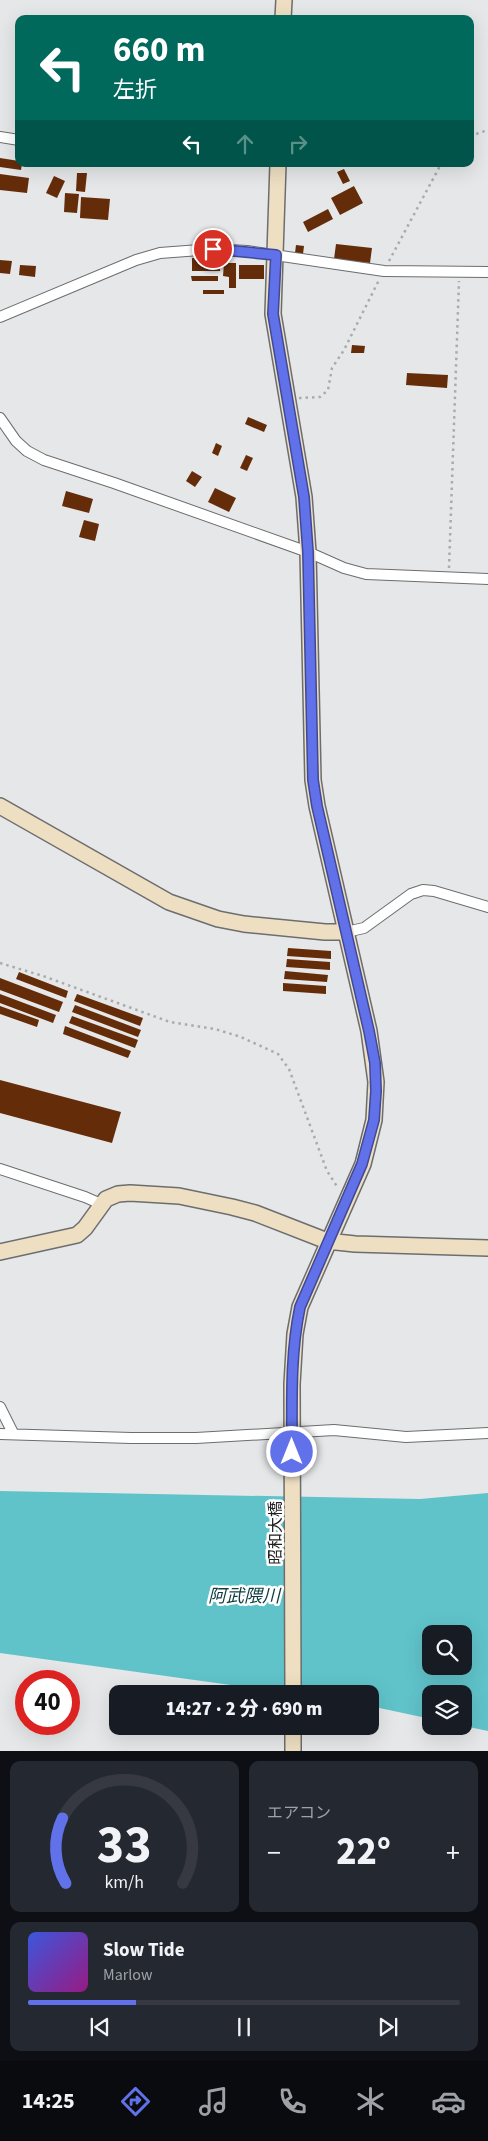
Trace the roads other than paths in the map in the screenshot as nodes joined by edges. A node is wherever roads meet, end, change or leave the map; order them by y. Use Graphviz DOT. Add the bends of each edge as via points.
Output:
graph roads {
  1 [pos="284,0"];
  2 [pos="283,15"];
  3 [pos="0,136"];
  4 [pos="15,139"];
  5 [pos="278,167"];
  6 [pos="276,255"];
  7 [pos="488,272"];
  8 [pos="0,317"];
  9 [pos="0,418"];
  10 [pos="308,552"];
  11 [pos="488,579"];
  12 [pos="0,806"];
  13 [pos="488,907"];
  14 [pos="346,932"];
  15 [pos="0,1169"];
  16 [pos="100,1204"];
  17 [pos="328,1241"];
  18 [pos="488,1248"];
  19 [pos="0,1252"];
  20 [pos="0,1407"];
  21 [pos="13,1433"];
  22 [pos="292,1433"];
  23 [pos="488,1433"];
  24 [pos="0,1434"];
  25 [pos="293,1685"];
  26 [pos="293,1735"];
  27 [pos="293,1751"];
  1 -- 2 [label="street"];
  3 -- 4 [label="street"];
  5 -- 6 [label="street, 昭和大橋"];
  6 -- 7 [label="street" via="384,271"];
  6 -- 8 [label="street" via="213,249 160,253"];
  6 -- 10 [label="street, 昭和大橋" via="273,314 304,497"];
  9 -- 10 [label="street" via="16,442 44,460"];
  10 -- 11 [label="street" via="366,574"];
  10 -- 14 [label="street, 昭和大橋" via="313,780"];
  12 -- 14 [label="street" via="169,902 195,912 244,924"];
  13 -- 14 [label="street" via="423,890 411,894 364,928"];
  14 -- 17 [label="street, 昭和大橋" via="369,1031 376,1091 368,1149"];
  15 -- 16 [label="street"];
  16 -- 17 [label="street" via="118,1194 179,1196 255,1213"];
  16 -- 19 [label="street" via="93,1218 77,1235"];
  17 -- 18 [label="street"];
  17 -- 22 [label="street, 昭和大橋" via="297,1321"];
  20 -- 21 [label="street"];
  21 -- 22 [label="street" via="177,1438"];
  21 -- 24 [label="street"];
  22 -- 23 [label="street" via="334,1430 406,1437"];
  22 -- 25 [label="street, 昭和大橋"];
  26 -- 27 [label="street"];
}
